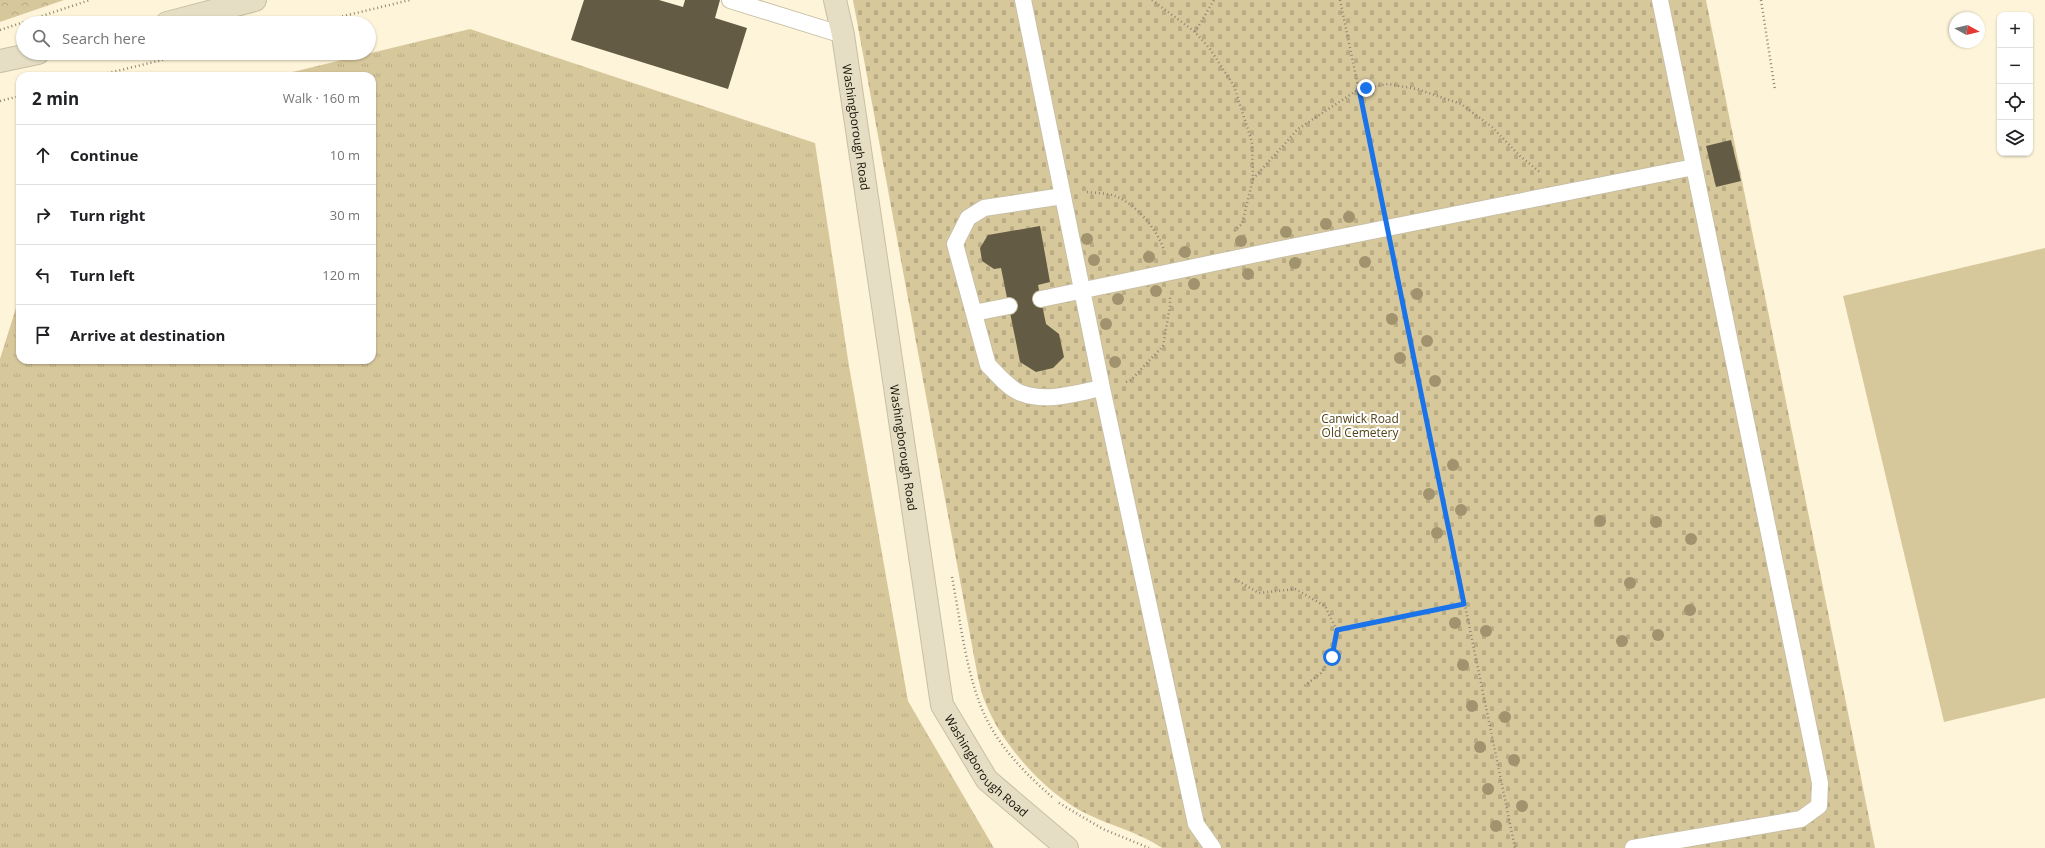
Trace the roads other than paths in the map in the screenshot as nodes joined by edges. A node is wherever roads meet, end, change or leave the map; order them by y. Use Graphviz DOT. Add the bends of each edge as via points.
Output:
graph roads {
  1 [pos="254,0"];
  2 [pos="730,0"];
  3 [pos="835,0"];
  4 [pos="1022,0"];
  5 [pos="1660,0"];
  6 [pos="193,16"];
  7 [pos="843,35"];
  8 [pos="16,58"];
  9 [pos="0,61"];
  10 [pos="1694,167"];
  11 [pos="1063,196"];
  12 [pos="1082,290"];
  13 [pos="1041,299"];
  14 [pos="1009,306"];
  15 [pos="974,313"];
  16 [pos="1102,388"];
  17 [pos="1067,848"];
  18 [pos="1213,848"];
  19 [pos="1633,848"];
  1 -- 6 [label="main road"];
  2 -- 7 [label="lane"];
  3 -- 7 [label="main road, Washingborough Road"];
  4 -- 11 [label="lane"];
  5 -- 10 [label="lane"];
  7 -- 17 [label="main road, Washingborough Road" via="942,705 987,780"];
  8 -- 9 [label="main road"];
  10 -- 12 [label="lane"];
  10 -- 19 [label="lane" via="1820,784 1819,806 1801,819"];
  11 -- 12 [label="lane"];
  11 -- 15 [label="lane" via="984,208 968,218 955,244"];
  12 -- 13 [label="lane"];
  12 -- 16 [label="lane"];
  14 -- 15 [label="lane"];
  15 -- 16 [label="lane" via="988,365 998,377 1021,393 1048,398"];
  16 -- 18 [label="lane" via="1196,824"];
}
